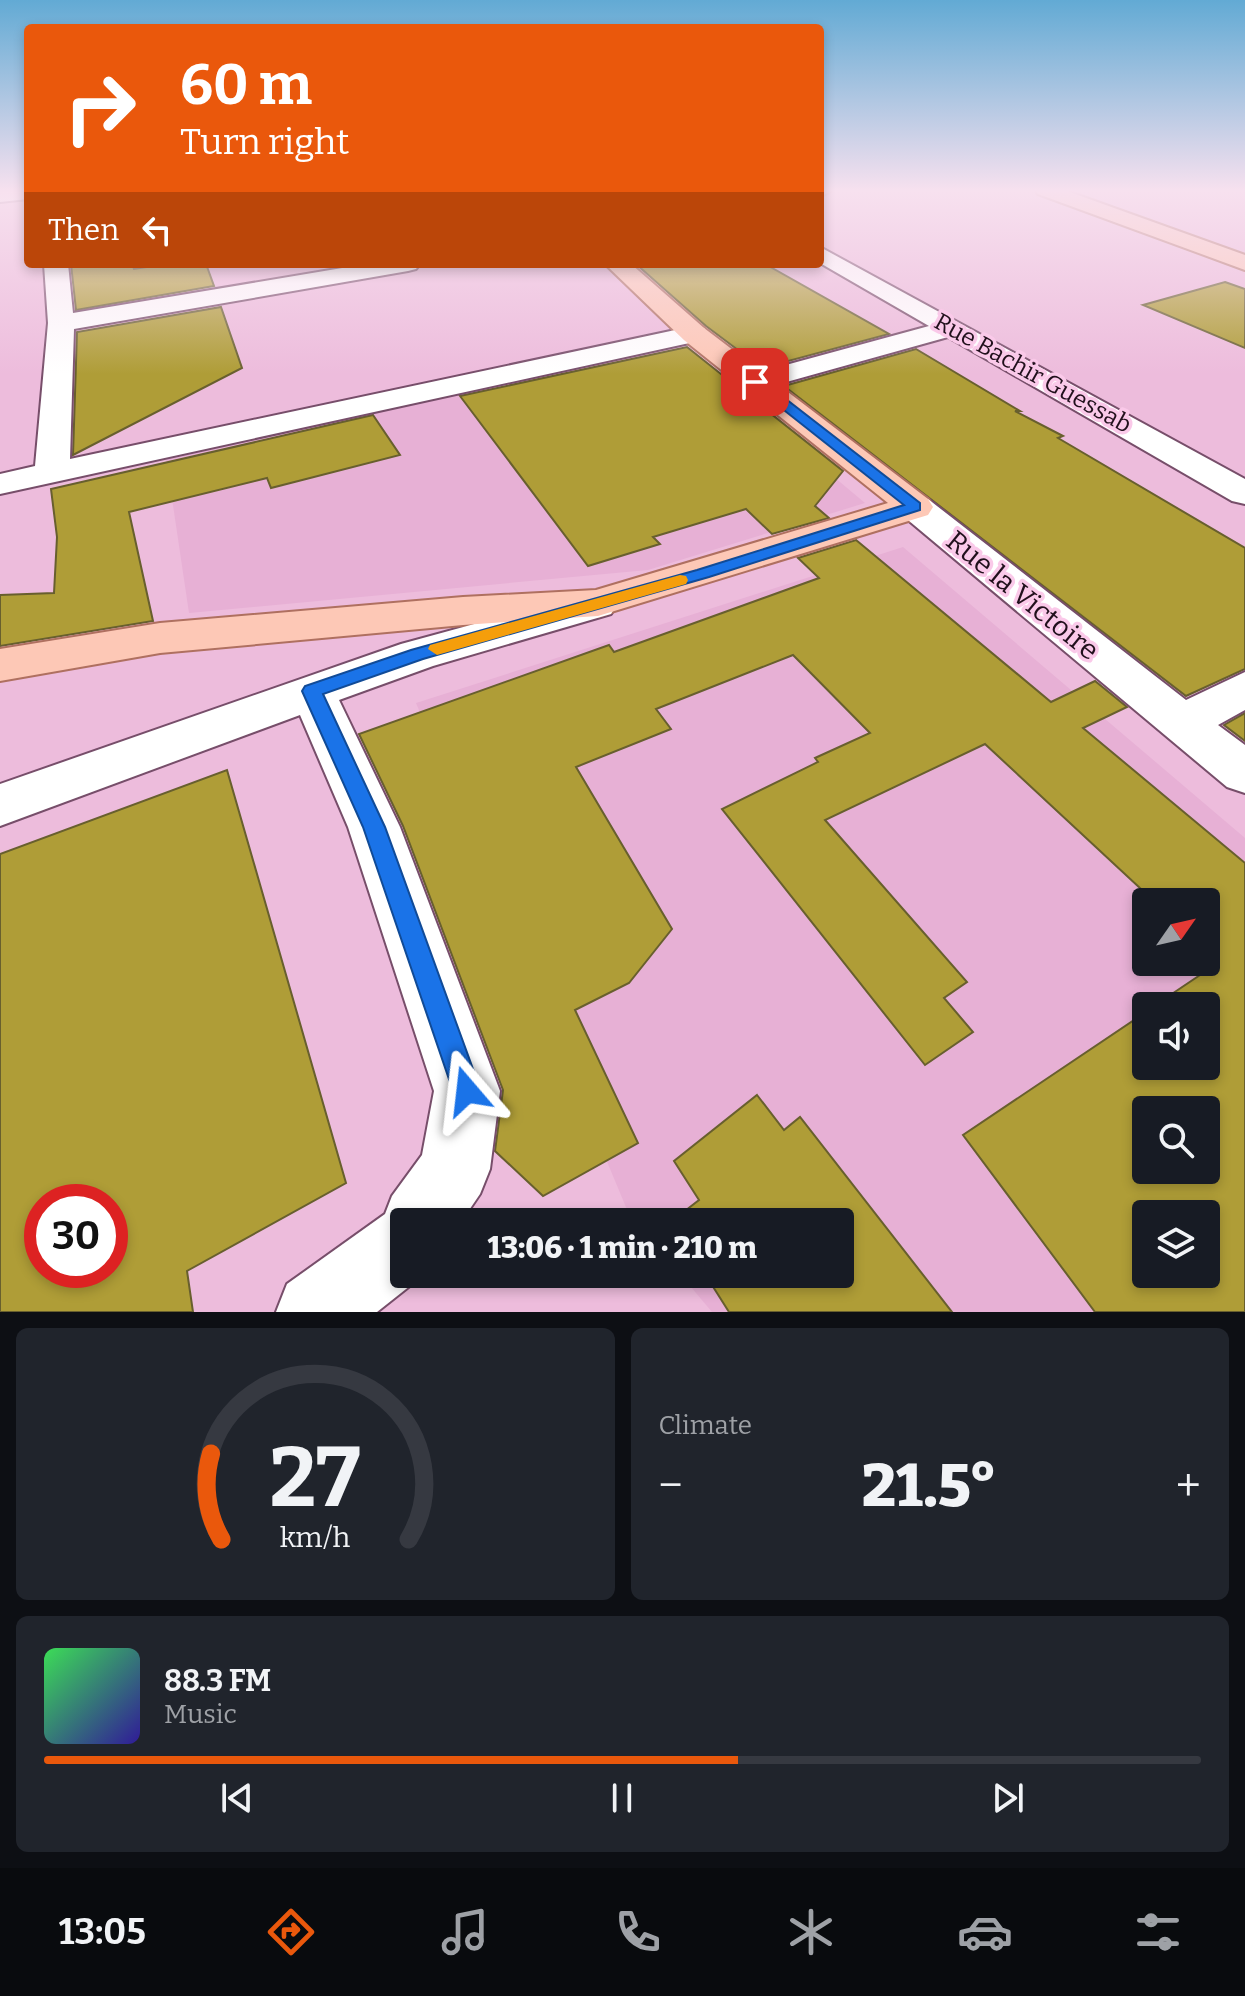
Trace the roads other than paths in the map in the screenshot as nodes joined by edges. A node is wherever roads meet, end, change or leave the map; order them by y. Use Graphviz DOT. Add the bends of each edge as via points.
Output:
graph roads {
  1 [pos="1213,251"];
  2 [pos="824,256"];
  3 [pos="1245,263"];
  4 [pos="56,268"];
  5 [pos="384,268"];
  6 [pos="621,268"];
  7 [pos="61,323"];
  8 [pos="952,328"];
  9 [pos="694,334"];
  10 [pos="755,382"];
  11 [pos="52,474"];
  12 [pos="0,484"];
  13 [pos="1245,493"];
  14 [pos="915,507"];
  15 [pos="598,603"];
  16 [pos="0,665"];
  17 [pos="1245,689"];
  18 [pos="312,691"];
  19 [pos="1182,723"];
  20 [pos="1245,773"];
  21 [pos="0,805"];
  22 [pos="428,1208"];
  23 [pos="390,1254"];
  24 [pos="315,1312"];
  1 -- 3 [label="main road"];
  2 -- 8 [label="street, Rue Bachir Guessab"];
  4 -- 7 [label="street"];
  5 -- 7 [label="street"];
  6 -- 9 [label="main road, Rue la Victoire"];
  7 -- 11 [label="street"];
  8 -- 10 [label="street"];
  8 -- 13 [label="street, Rue Bachir Guessab"];
  9 -- 10 [label="main road, Rue la Victoire"];
  9 -- 11 [label="street"];
  10 -- 14 [label="main road, Rue la Victoire"];
  11 -- 12 [label="street"];
  14 -- 15 [label="main road"];
  14 -- 19 [label="street, Rue la Victoire"];
  15 -- 16 [label="main road" via="160,638"];
  15 -- 18 [label="street"];
  17 -- 19 [label="street"];
  18 -- 21 [label="street"];
  18 -- 22 [label="street" via="374,827 467,1091 455,1169"];
  19 -- 20 [label="street, Rue la Victoire"];
  23 -- 24 [label="street"];
}
